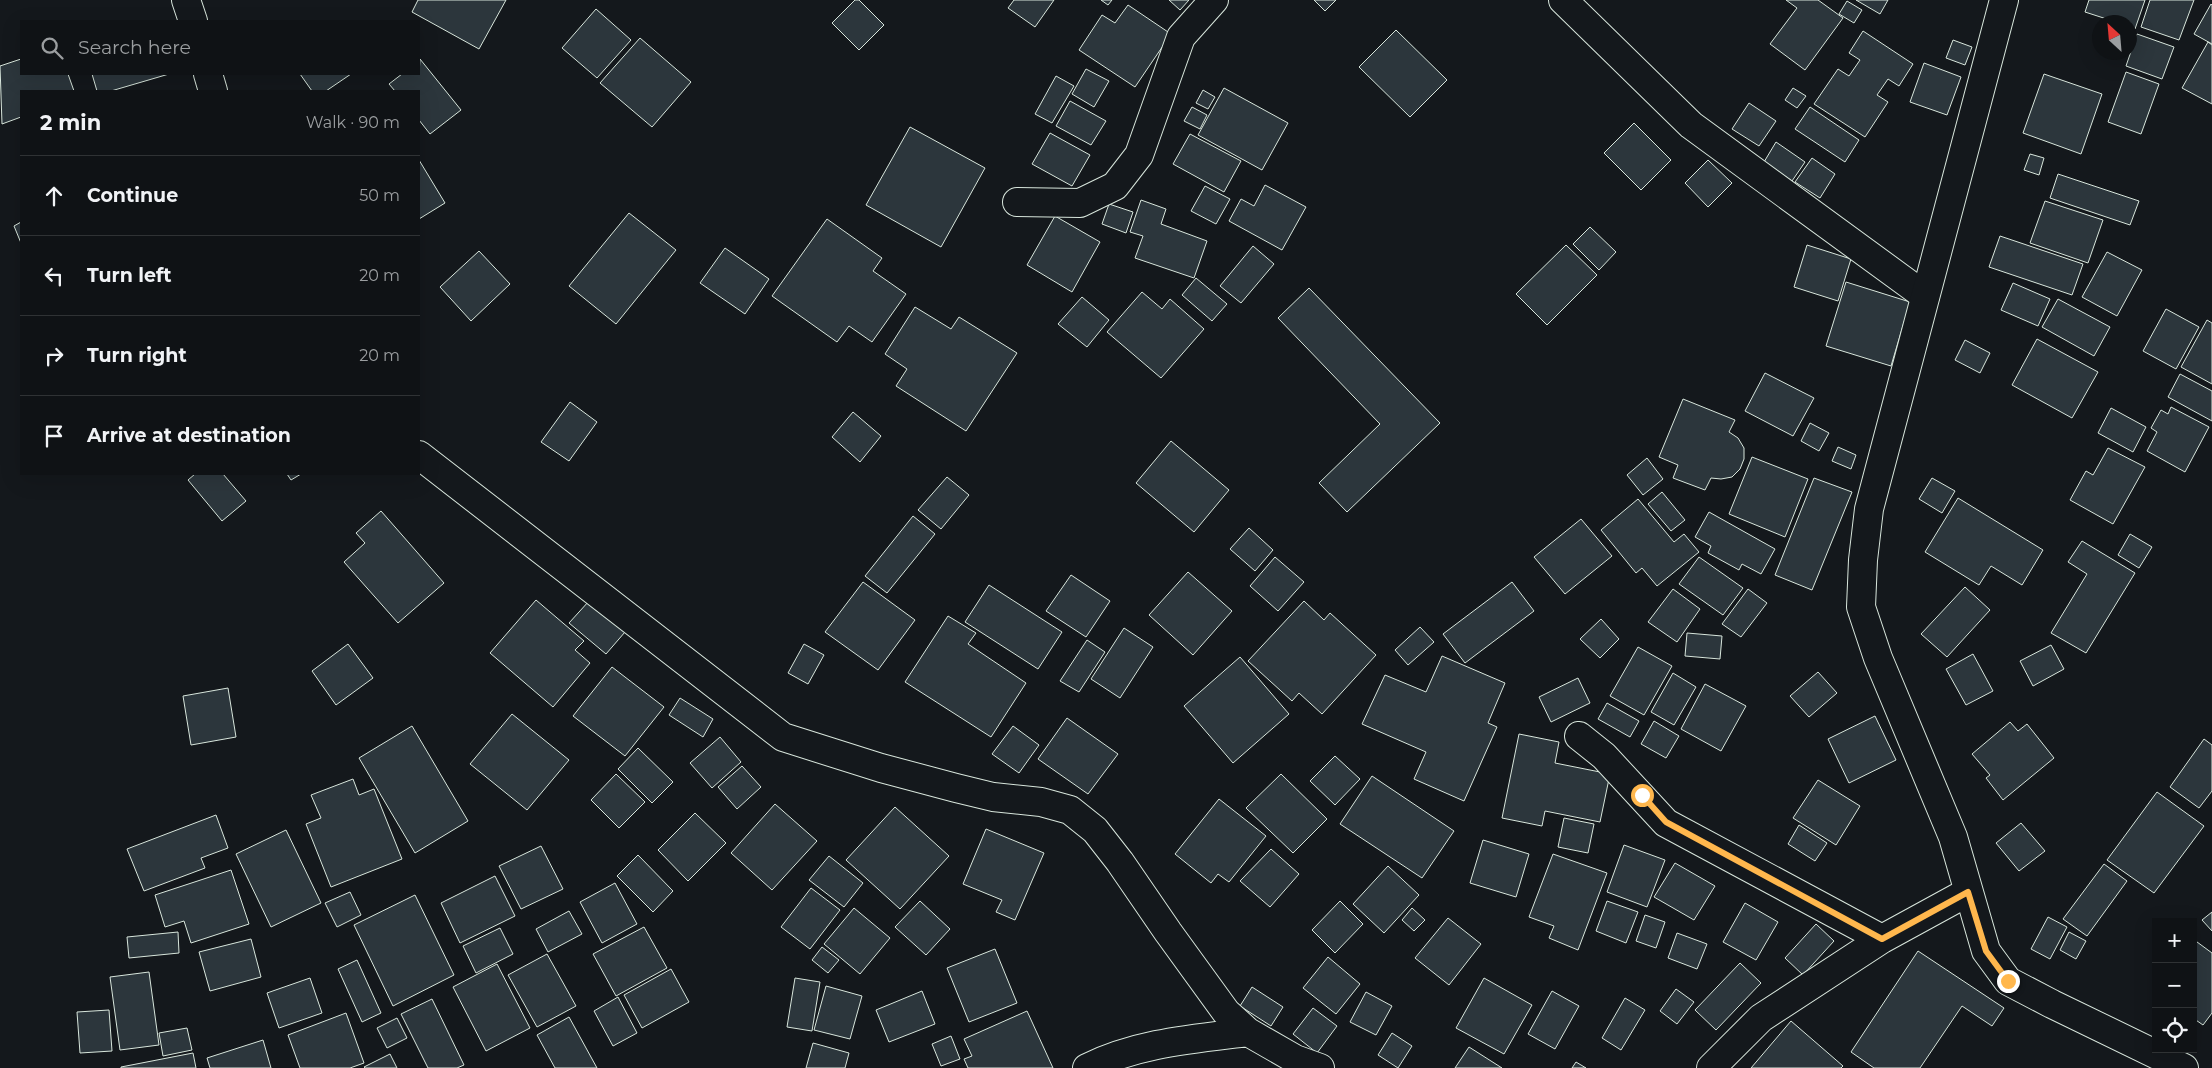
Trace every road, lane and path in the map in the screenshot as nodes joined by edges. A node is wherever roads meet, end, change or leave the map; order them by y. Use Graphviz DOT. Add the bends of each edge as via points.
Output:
graph roads {
  1 [pos="186,0"];
  2 [pos="1214,0"];
  3 [pos="1564,0"];
  4 [pos="2004,0"];
  5 [pos="193,20"];
  6 [pos="208,75"];
  7 [pos="213,90"];
  8 [pos="1018,202"];
  9 [pos="1925,296"];
  10 [pos="420,456"];
  11 [pos="1579,736"];
  12 [pos="1968,892"];
  13 [pos="1882,939"];
  14 [pos="1248,1032"];
  15 [pos="1087,1068"];
  16 [pos="1320,1068"];
  17 [pos="1711,1068"];
  18 [pos="2184,1068"];
  1 -- 5 [label="street"];
  2 -- 8 [label="street" via="1181,37 1139,155 1115,186 1080,203"];
  3 -- 9 [label="street" via="1691,125"];
  4 -- 9 [label="street"];
  6 -- 7 [label="street"];
  9 -- 12 [label="street" via="1869,509 1861,608 1878,658 1953,837"];
  10 -- 14 [label="street" via="783,737 947,786 1070,810 1095,830 1226,1012"];
  11 -- 13 [label="street" via="1604,756 1666,822"];
  12 -- 13 [label="street"];
  12 -- 18 [label="street" via="1986,951 2008,981"];
  13 -- 17 [label="street" via="1761,1018"];
  14 -- 15 [label="street" via="1164,1043 1113,1055"];
  14 -- 16 [label="street" via="1295,1059"];
}
